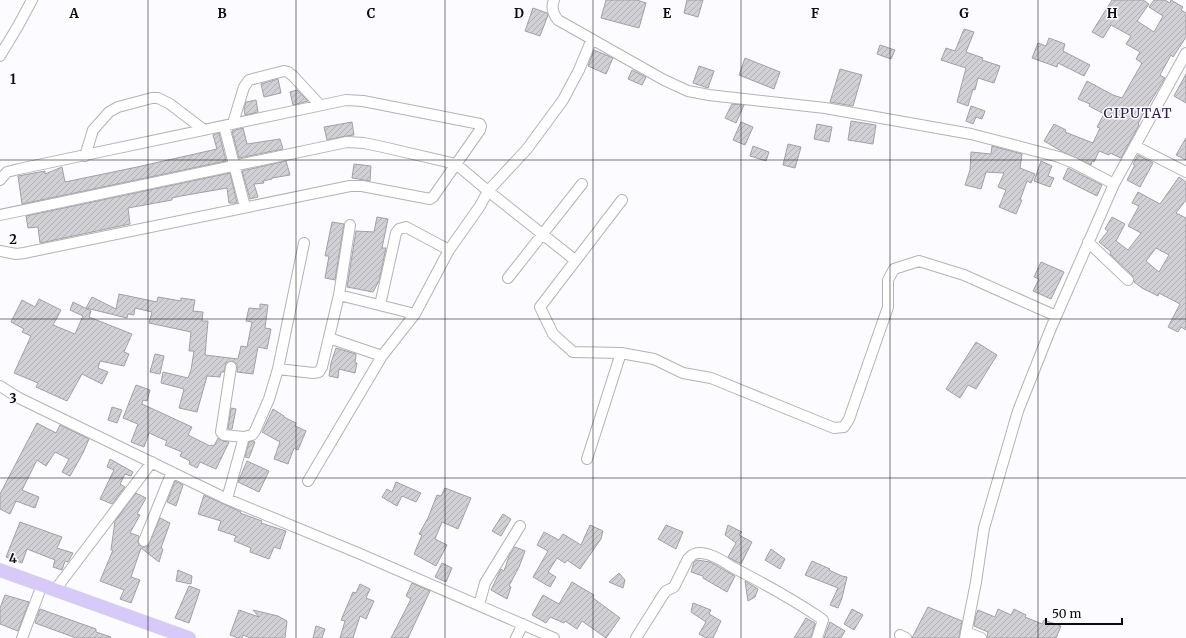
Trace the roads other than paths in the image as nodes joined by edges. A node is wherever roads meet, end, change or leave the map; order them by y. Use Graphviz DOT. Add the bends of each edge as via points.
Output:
graph roads {
  1 [pos="32,0"];
  2 [pos="554,0"];
  3 [pos="592,39"];
  4 [pos="1186,53"];
  5 [pos="0,56"];
  6 [pos="320,105"];
  7 [pos="228,124"];
  8 [pos="204,130"];
  9 [pos="1136,146"];
  10 [pos="85,156"];
  11 [pos="456,164"];
  12 [pos="235,166"];
  13 [pos="1186,172"];
  14 [pos="0,180"];
  15 [pos="582,184"];
  16 [pos="1114,184"];
  17 [pos="488,191"];
  18 [pos="622,200"];
  19 [pos="245,207"];
  20 [pos="0,215"];
  21 [pos="350,225"];
  22 [pos="542,234"];
  23 [pos="1088,242"];
  24 [pos="304,243"];
  25 [pos="449,250"];
  26 [pos="0,251"];
  27 [pos="575,260"];
  28 [pos="508,278"];
  29 [pos="1128,280"];
  30 [pos="339,295"];
  31 [pos="380,305"];
  32 [pos="415,314"];
  33 [pos="1056,316"];
  34 [pos="329,338"];
  35 [pos="621,353"];
  36 [pos="382,356"];
  37 [pos="232,367"];
  38 [pos="278,369"];
  39 [pos="0,386"];
  40 [pos="244,437"];
  41 [pos="587,459"];
  42 [pos="152,462"];
  43 [pos="172,472"];
  44 [pos="308,480"];
  45 [pos="227,499"];
  46 [pos="520,526"];
  47 [pos="144,540"];
  48 [pos="0,570"];
  49 [pos="42,585"];
  50 [pos="56,590"];
  51 [pos="479,605"];
  52 [pos="523,624"];
  53 [pos="965,635"];
  54 [pos="22,638"];
  55 [pos="189,638"];
  56 [pos="516,638"];
  57 [pos="554,638"];
  58 [pos="636,638"];
  59 [pos="816,638"];
  60 [pos="981,638"];
  1 -- 5 [label="street"];
  2 -- 3 [label="street" via="554,14 558,20"];
  3 -- 16 [label="street" via="688,91 825,108 971,134 1059,157"];
  3 -- 17 [label="street" via="563,100 527,149"];
  4 -- 9 [label="street"];
  6 -- 7 [label="street"];
  6 -- 7 [label="street" via="288,72 278,72 246,82"];
  6 -- 11 [label="street" via="353,99 480,124 480,130"];
  7 -- 8 [label="street"];
  7 -- 12 [label="street"];
  8 -- 10 [label="street"];
  8 -- 10 [label="street" via="170,104 152,98 109,112 93,130"];
  9 -- 13 [label="street"];
  9 -- 16 [label="street"];
  10 -- 14 [label="street" via="7,172"];
  11 -- 12 [label="street" via="383,147 347,142"];
  11 -- 17 [label="street"];
  11 -- 19 [label="street" via="430,199 355,186"];
  12 -- 19 [label="street"];
  12 -- 20 [label="street"];
  15 -- 22 [label="street"];
  16 -- 23 [label="street"];
  17 -- 22 [label="street"];
  17 -- 25 [label="street"];
  18 -- 27 [label="street"];
  19 -- 26 [label="street" via="24,253"];
  21 -- 30 [label="street"];
  22 -- 27 [label="street"];
  22 -- 28 [label="street"];
  23 -- 29 [label="street"];
  23 -- 33 [label="street"];
  24 -- 38 [label="street"];
  25 -- 31 [label="street" via="406,227 399,229"];
  25 -- 32 [label="street"];
  27 -- 35 [label="street" via="540,306 553,334 573,352"];
  30 -- 31 [label="street"];
  30 -- 34 [label="street"];
  31 -- 32 [label="street"];
  32 -- 36 [label="street"];
  33 -- 35 [label="street" via="964,275 919,261 894,269 888,280 888,307 849,419 844,427 834,428 711,378 683,373 654,359"];
  33 -- 53 [label="street" via="1018,411 984,528"];
  34 -- 36 [label="street"];
  34 -- 38 [label="street" via="319,372"];
  35 -- 41 [label="street"];
  36 -- 44 [label="street"];
  37 -- 40 [label="street" via="220,429 224,435"];
  38 -- 40 [label="street" via="269,399 255,430 252,435"];
  39 -- 42 [label="street" via="19,398"];
  40 -- 45 [label="street"];
  42 -- 43 [label="street"];
  42 -- 50 [label="street"];
  43 -- 45 [label="street"];
  43 -- 47 [label="street"];
  45 -- 51 [label="street"];
  46 -- 51 [label="street" via="486,583"];
  48 -- 49 [label="main road"];
  49 -- 50 [label="main road"];
  49 -- 54 [label="street"];
  50 -- 55 [label="main road"];
  51 -- 52 [label="street"];
  52 -- 56 [label="street"];
  52 -- 57 [label="street"];
  53 -- 60 [label="street"];
  58 -- 59 [label="street" via="662,595 674,587 688,559 697,553 725,563 819,617 822,623"];
}
